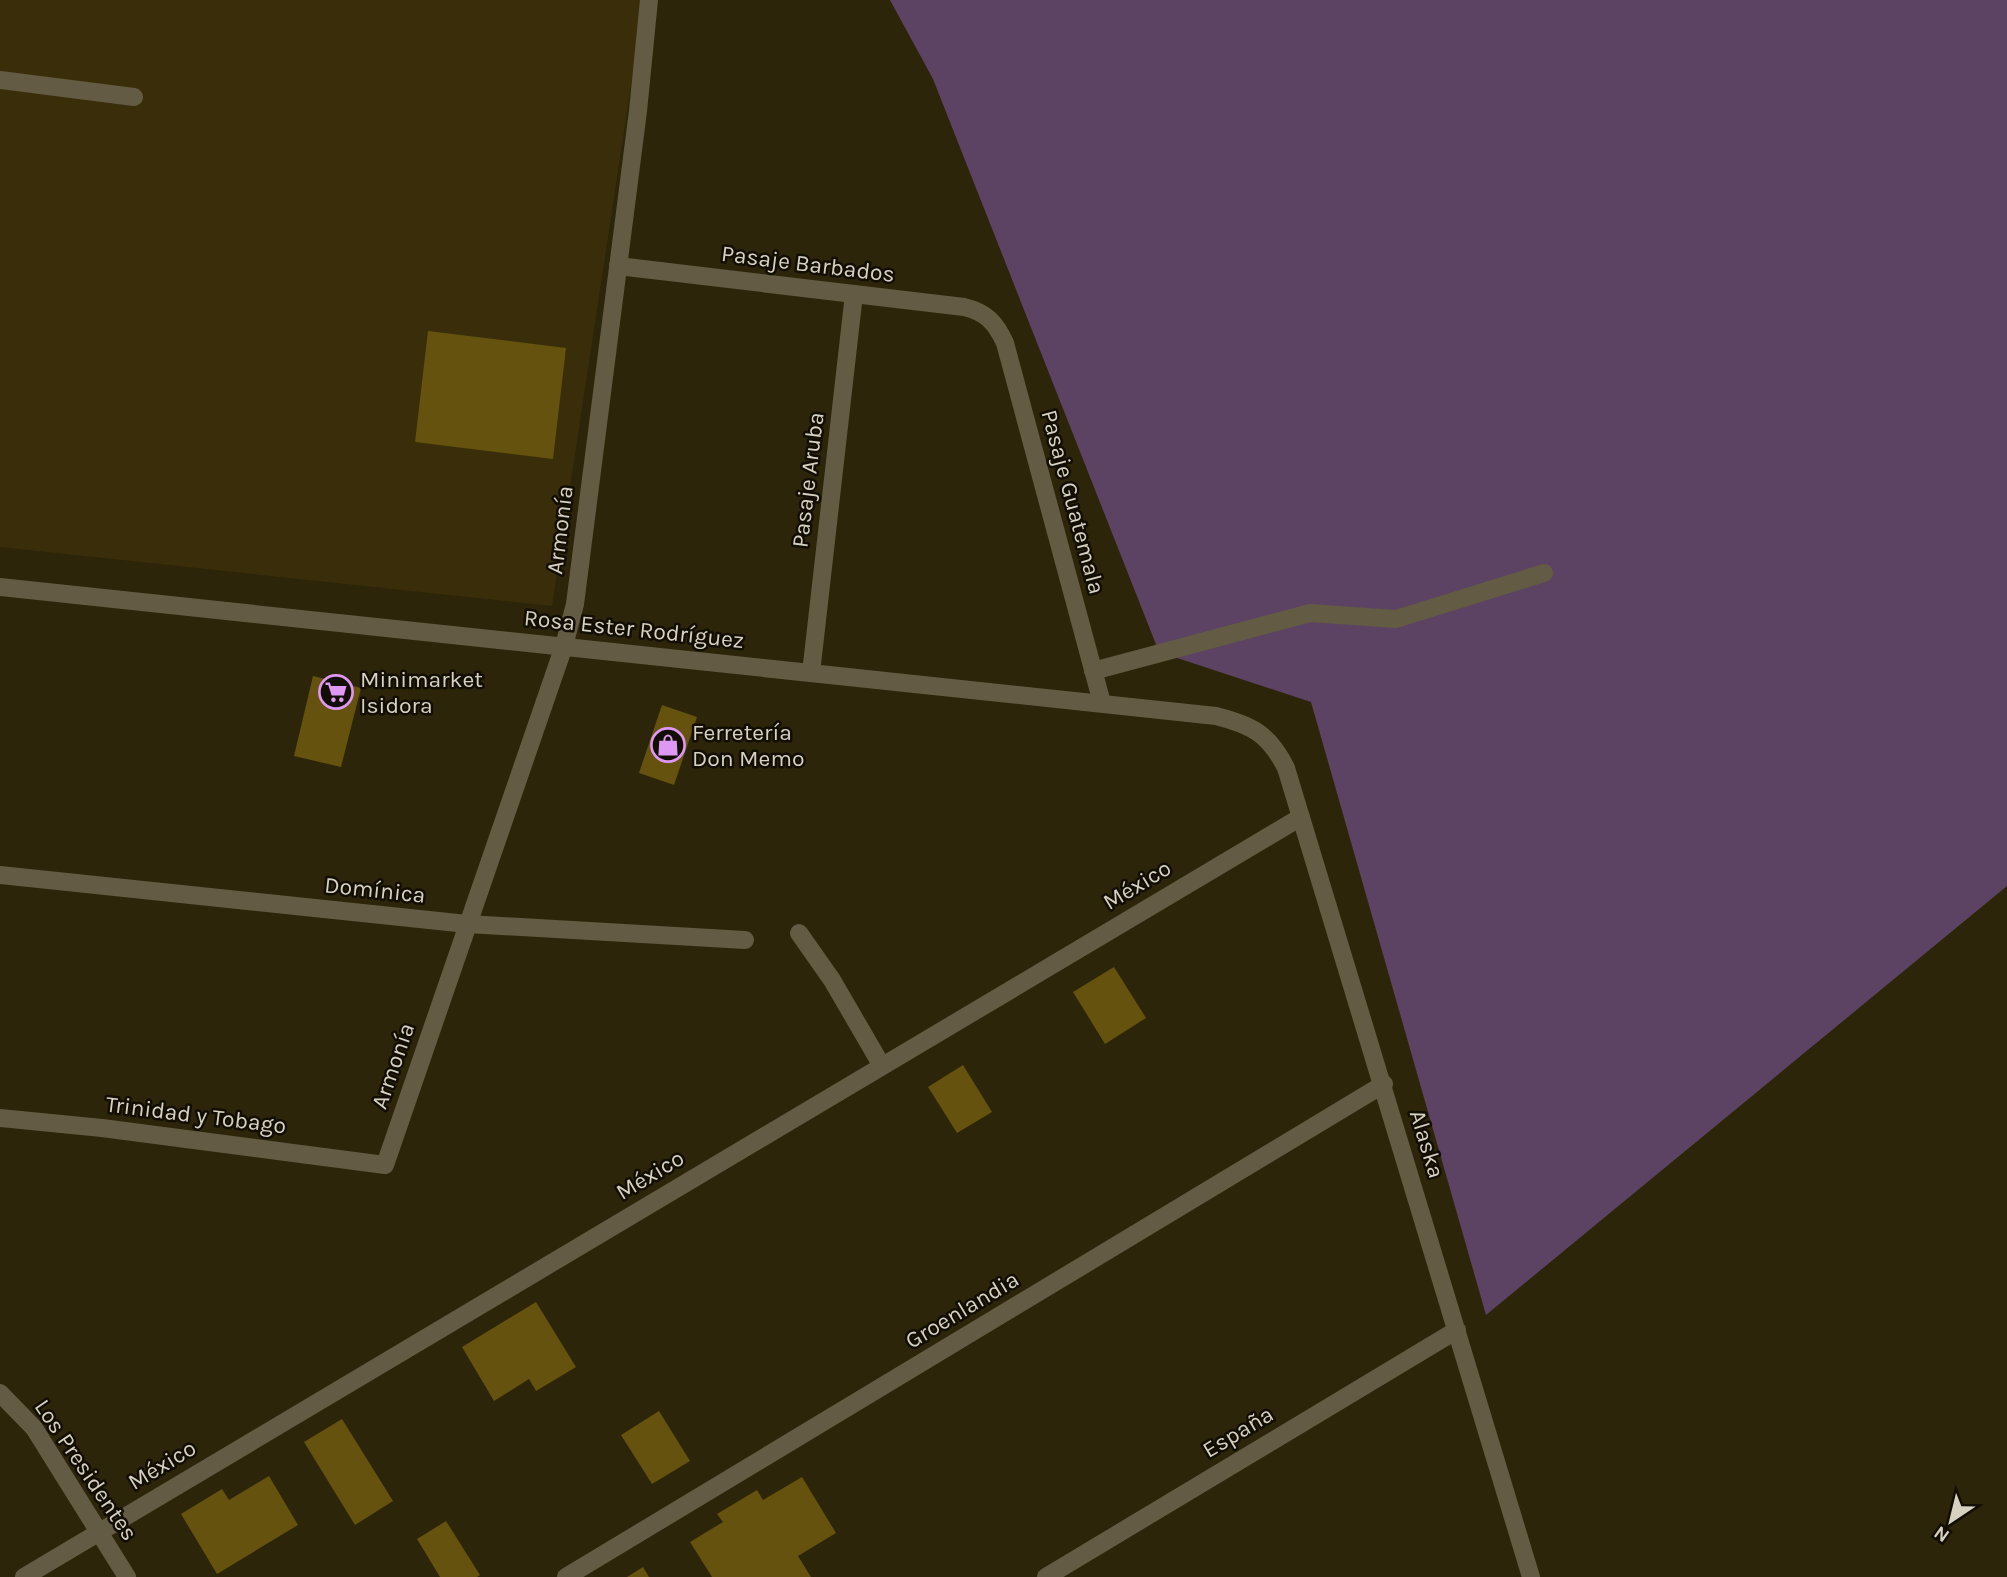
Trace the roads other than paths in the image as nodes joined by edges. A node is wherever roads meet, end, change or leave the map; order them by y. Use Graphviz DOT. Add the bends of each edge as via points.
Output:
graph roads {
  1 [pos="649,0"];
  2 [pos="0,80"];
  3 [pos="134,97"];
  4 [pos="618,266"];
  5 [pos="854,294"];
  6 [pos="990,318"];
  7 [pos="1544,573"];
  8 [pos="0,587"];
  9 [pos="564,646"];
  10 [pos="1093,671"];
  11 [pos="811,673"];
  12 [pos="1102,703"];
  13 [pos="1261,733"];
  14 [pos="1301,817"];
  15 [pos="0,875"];
  16 [pos="467,924"];
  17 [pos="799,933"];
  18 [pos="745,940"];
  19 [pos="882,1066"];
  20 [pos="1384,1084"];
  21 [pos="0,1118"];
  22 [pos="385,1164"];
  23 [pos="1457,1330"];
  24 [pos="0,1393"];
  25 [pos="98,1532"];
  26 [pos="1530,1576"];
  27 [pos="24,1577"];
  28 [pos="127,1577"];
  29 [pos="566,1577"];
  30 [pos="1046,1577"];
  1 -- 4 [label="street, Armonía"];
  2 -- 3 [label="street"];
  4 -- 5 [label="street, Pasaje Barbados"];
  4 -- 9 [label="street, Armonía" via="575,604"];
  5 -- 6 [label="street, Pasaje Barbados" via="964,307"];
  5 -- 11 [label="street, Pasaje Aruba"];
  6 -- 10 [label="street, Pasaje Guatemala" via="1005,343"];
  7 -- 10 [label="street" via="1396,619 1310,613"];
  8 -- 9 [label="street, Rosa Ester Rodríguez"];
  9 -- 11 [label="street, Rosa Ester Rodríguez"];
  9 -- 16 [label="street, Armonía"];
  10 -- 12 [label="street, Pasaje Guatemala"];
  11 -- 12 [label="street, Rosa Ester Rodríguez"];
  12 -- 13 [label="street, Rosa Ester Rodríguez" via="1216,716"];
  13 -- 14 [label="street, Alaska" via="1286,768"];
  14 -- 19 [label="street, México"];
  14 -- 20 [label="street, Alaska"];
  15 -- 16 [label="street, Domínica"];
  16 -- 18 [label="street, Domínica"];
  16 -- 22 [label="street, Armonía"];
  17 -- 19 [label="street"];
  19 -- 25 [label="street, México"];
  20 -- 23 [label="street, Alaska"];
  20 -- 29 [label="street, Groenlandia"];
  21 -- 22 [label="street, Trinidad y Tobago"];
  23 -- 26 [label="street, Alaska"];
  23 -- 30 [label="street, España"];
  24 -- 25 [label="street, Los Presidentes" via="34,1428"];
  25 -- 27 [label="street, México"];
  25 -- 28 [label="street, Los Presidentes"];
}
